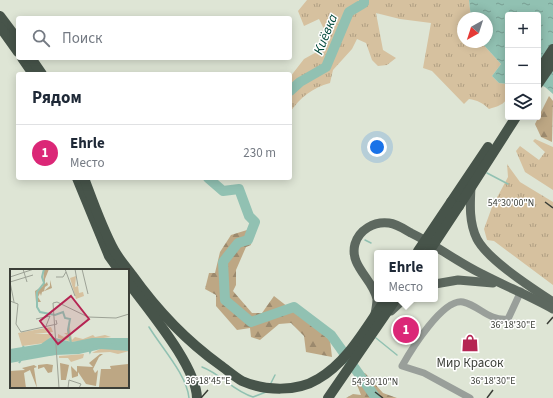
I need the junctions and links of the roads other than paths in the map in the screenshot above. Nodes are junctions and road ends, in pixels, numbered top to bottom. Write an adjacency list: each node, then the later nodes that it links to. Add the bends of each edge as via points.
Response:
1 (0, 16): 3 (highway)
2 (0, 27): 4 (highway)
3 (16, 37)
4 (16, 49)
5 (553, 49): 9 (highway)
6 (23, 60): 10 (highway)
7 (32, 60): 11 (highway)
8 (553, 62): 12 (highway)
9 (541, 67)
10 (32, 72)
11 (41, 72)
12 (541, 80)
13 (506, 120): 15 (highway)
14 (514, 120): 15 (highway)
15 (485, 158): 18 (highway); 19 (highway)
16 (78, 180): 21 (highway)
17 (85, 180): 21 (highway)
18 (471, 187): 19 (highway); 36 (main road, via 471,218 477,238 491,256)
19 (455, 204): 20 (highway, bridge)
20 (422, 250)
21 (112, 253): 22 (highway); 23 (highway)
22 (119, 269)
23 (125, 269)
24 (361, 271): 26 (main road); 29 (main road, via 354,252 357,239 369,226 388,223 429,242 482,274); 30 (main road)
25 (129, 274): 38 (highway, via 169,322 211,358 241,380 273,389 297,387 317,380 336,367)
26 (374, 278)
27 (129, 283): 39 (highway, via 179,353 197,390)
28 (438, 283): 29 (main road, via 473,280)
29 (506, 285): 31 (main road)
30 (374, 291)
31 (521, 291): 37 (main road); 41 (street, via 508,319 498,320 463,302 452,303 430,322 402,366 424,373)
32 (377, 302): 38 (main road)
33 (385, 302): 38 (highway)
34 (393, 302): 38 (highway)
35 (400, 302): 38 (main road)
36 (553, 302)
37 (553, 309)
38 (379, 316): 40 (highway)
39 (197, 398)
40 (328, 398)
41 (470, 398)

